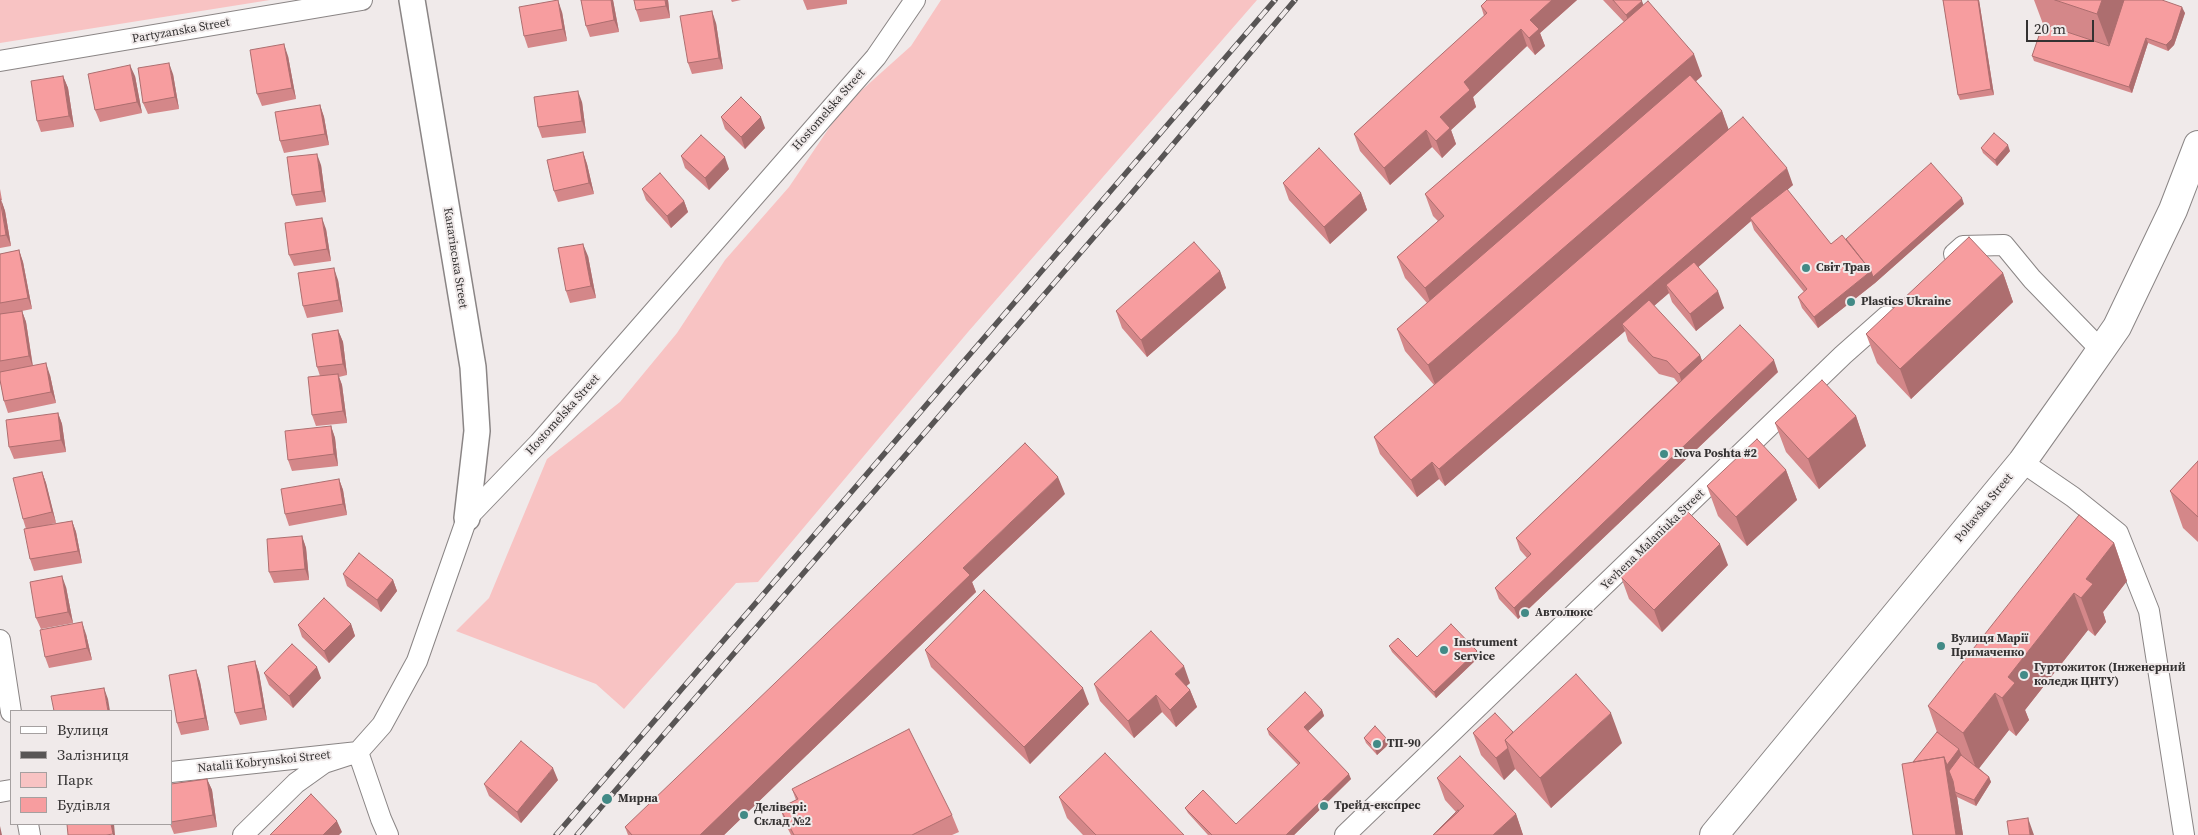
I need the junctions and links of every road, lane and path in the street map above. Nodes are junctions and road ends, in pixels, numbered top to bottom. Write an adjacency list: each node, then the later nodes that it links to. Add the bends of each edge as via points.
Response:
1 (362, 0): 4 (street, Partyzanska Street)
2 (412, 0): 10 (street, Канатівська Street, via 473,367 477,431)
3 (915, 0): 10 (street, Hostomelska Street, via 876,57 539,443)
4 (0, 61)
5 (2198, 145): 8 (main road, Poltavska Street, via 2169,218 2117,328)
6 (1942, 265): 8 (street, via 1963,246 2004,245 2032,279)
7 (1900, 304): 17 (street, Yevhena Malaniuka Street, via 1843,355)
8 (2101, 350): 9 (main road, Poltavska Street)
9 (2022, 462): 18 (main road, Poltavska Street); 19 (street, via 2118,533 2149,611)
10 (467, 518): 13 (street, Hostomelska Street, via 417,661 382,725)
11 (0, 640): 12 (street)
12 (11, 710)
13 (358, 752): 14 (street, Natalii Kobrynskoi Street); 15 (street, via 324,763 296,783); 16 (street)
14 (172, 772)
15 (243, 835)
16 (388, 835)
17 (1345, 835)
18 (1714, 835)
19 (2184, 835)

